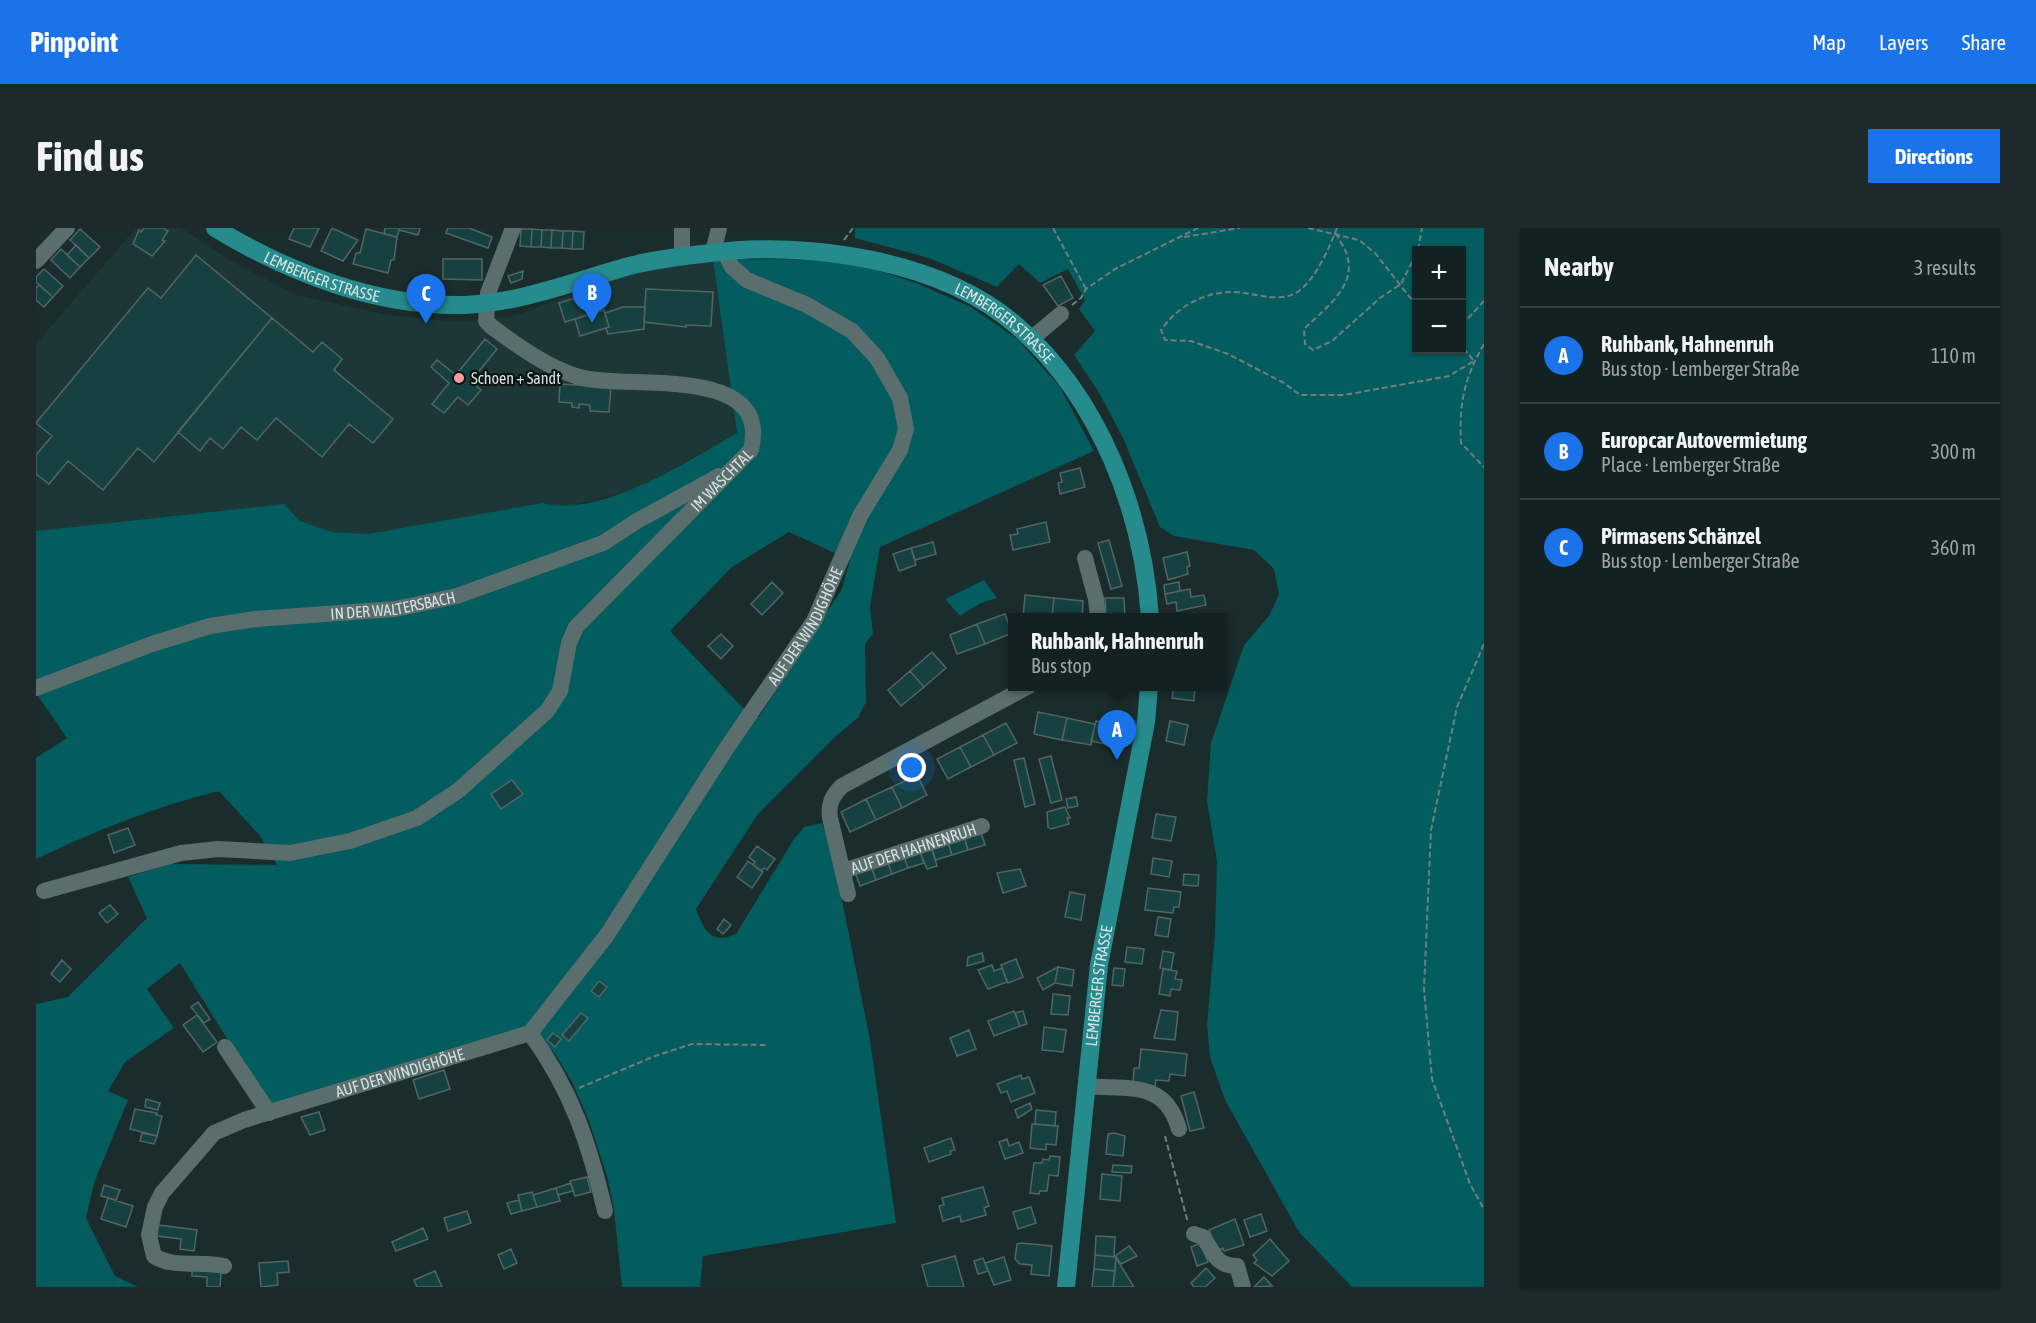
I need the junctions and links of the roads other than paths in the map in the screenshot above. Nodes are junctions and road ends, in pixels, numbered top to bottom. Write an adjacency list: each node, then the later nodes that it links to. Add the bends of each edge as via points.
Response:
1 (67, 228): 8 (street)
2 (215, 228): 9 (main road, LEMBERGER STRASSE, via 262,254 353,289 436,305)
3 (513, 228): 9 (street)
4 (682, 228): 7 (street)
5 (719, 228): 6 (street)
6 (718, 252): 7 (main road, LEMBERGER STRASSE); 11 (main road, LEMBERGER STRASSE, via 819,253 900,268 982,302); 23 (street, AUF DER WINDIGHÖHE, via 747,280 807,305 852,331 877,358 900,398 906,429 900,450 860,516 814,621 726,749 607,935)
7 (682, 257): 9 (main road, LEMBERGER STRASSE, via 630,266 521,298)
8 (36, 261)
9 (486, 304): 12 (street, IM WASCHTAL, via 486,321 492,327 562,371 601,380 685,384 720,392 740,402 753,424 754,438 751,450)
10 (1060, 314): 11 (street)
11 (1031, 339): 15 (main road, LEMBERGER STRASSE, via 1076,394 1115,470 1141,550)
12 (733, 469): 16 (street, IN DER WALTERSBACH, via 637,520 603,543 457,596 395,609 210,626); 21 (street, IM WASCHTAL, via 576,627 568,643 560,691 547,711 459,790 417,818 350,841 290,853 218,849 182,853)
13 (1085, 558): 14 (street)
14 (1097, 613)
15 (1149, 613)
16 (36, 688)
17 (1021, 691): 20 (street, AUF DER HAHNENRUH, via 842,786 831,799 830,818)
18 (1149, 691): 25 (main road, LEMBERGER STRASSE, via 1099,966)
19 (982, 826): 20 (street, AUF DER HAHNENRUH)
20 (843, 871): 22 (street, AUF DER HAHNENRUH)
21 (44, 891)
22 (848, 894)
23 (530, 1033): 26 (street, AUF DER WINDIGHÖHE); 28 (street, via 568,1093)
24 (225, 1047): 26 (street)
25 (1087, 1086): 27 (street, via 1158,1095 1174,1112); 31 (main road, LEMBERGER STRASSE)
26 (269, 1113): 30 (street, AUF DER WINDIGHÖHE, via 214,1133 162,1192 155,1207 149,1235 154,1256 165,1262)
27 (1171, 1129)
28 (605, 1212)
29 (1194, 1234): 32 (street, via 1203,1237 1221,1263 1237,1266)
30 (224, 1266)
31 (1066, 1287)
32 (1243, 1287)

